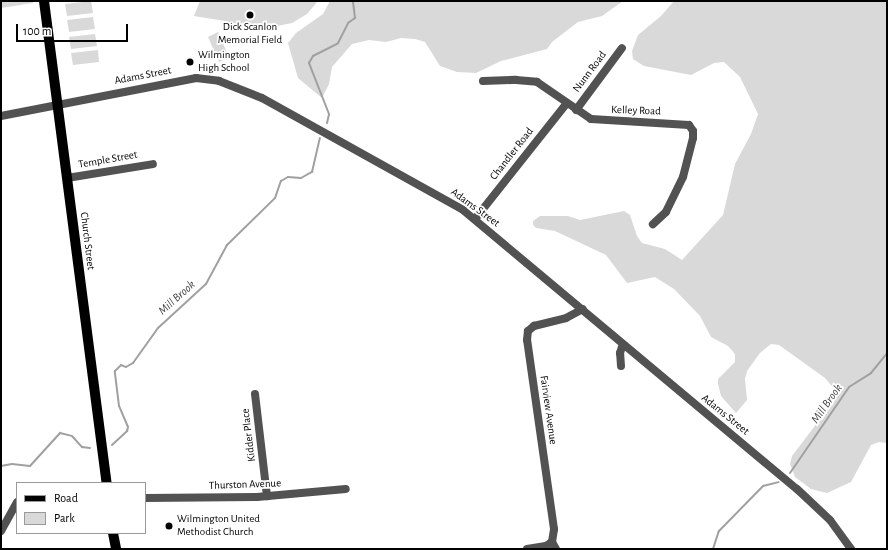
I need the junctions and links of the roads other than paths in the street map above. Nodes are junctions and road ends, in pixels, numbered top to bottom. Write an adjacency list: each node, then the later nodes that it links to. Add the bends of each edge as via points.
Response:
1 (44, 1): 5 (main road, Church Street)
2 (622, 48): 6 (street, Nunn Road)
3 (483, 81): 4 (street, Kelley Road, via 537,82)
4 (566, 103): 6 (street, Kelley Road); 10 (street, Chandler Road)
5 (57, 104): 7 (street, Adams Street); 9 (main road, Church Street); 10 (street, Adams Street, via 183,80 219,81 262,98 422,186)
6 (576, 110): 11 (street, Kelley Road, via 594,120 684,124 691,128 692,138 680,185 666,212)
7 (1, 116)
8 (153, 164): 9 (street, Temple Street)
9 (67, 178): 16 (main road, Church Street)
10 (475, 219): 12 (street, Adams Street)
11 (653, 224)
12 (583, 310): 13 (street, Adams Street); 23 (street, Fairview Avenue, via 566,318 534,326 527,337 554,529)
13 (623, 344): 14 (street, via 620,353); 26 (street, Adams Street, via 797,489 830,520)
14 (621, 366)
15 (255, 394): 18 (street, Kidder Place)
16 (107, 482)
17 (346, 489): 18 (street, Thurston Avenue)
18 (267, 496): 19 (street, Thurston Avenue)
19 (146, 498)
20 (16, 504): 21 (street)
21 (1, 531)
22 (113, 534): 24 (main road)
23 (554, 546): 25 (street)
24 (116, 549)
25 (527, 549)
26 (851, 549)

